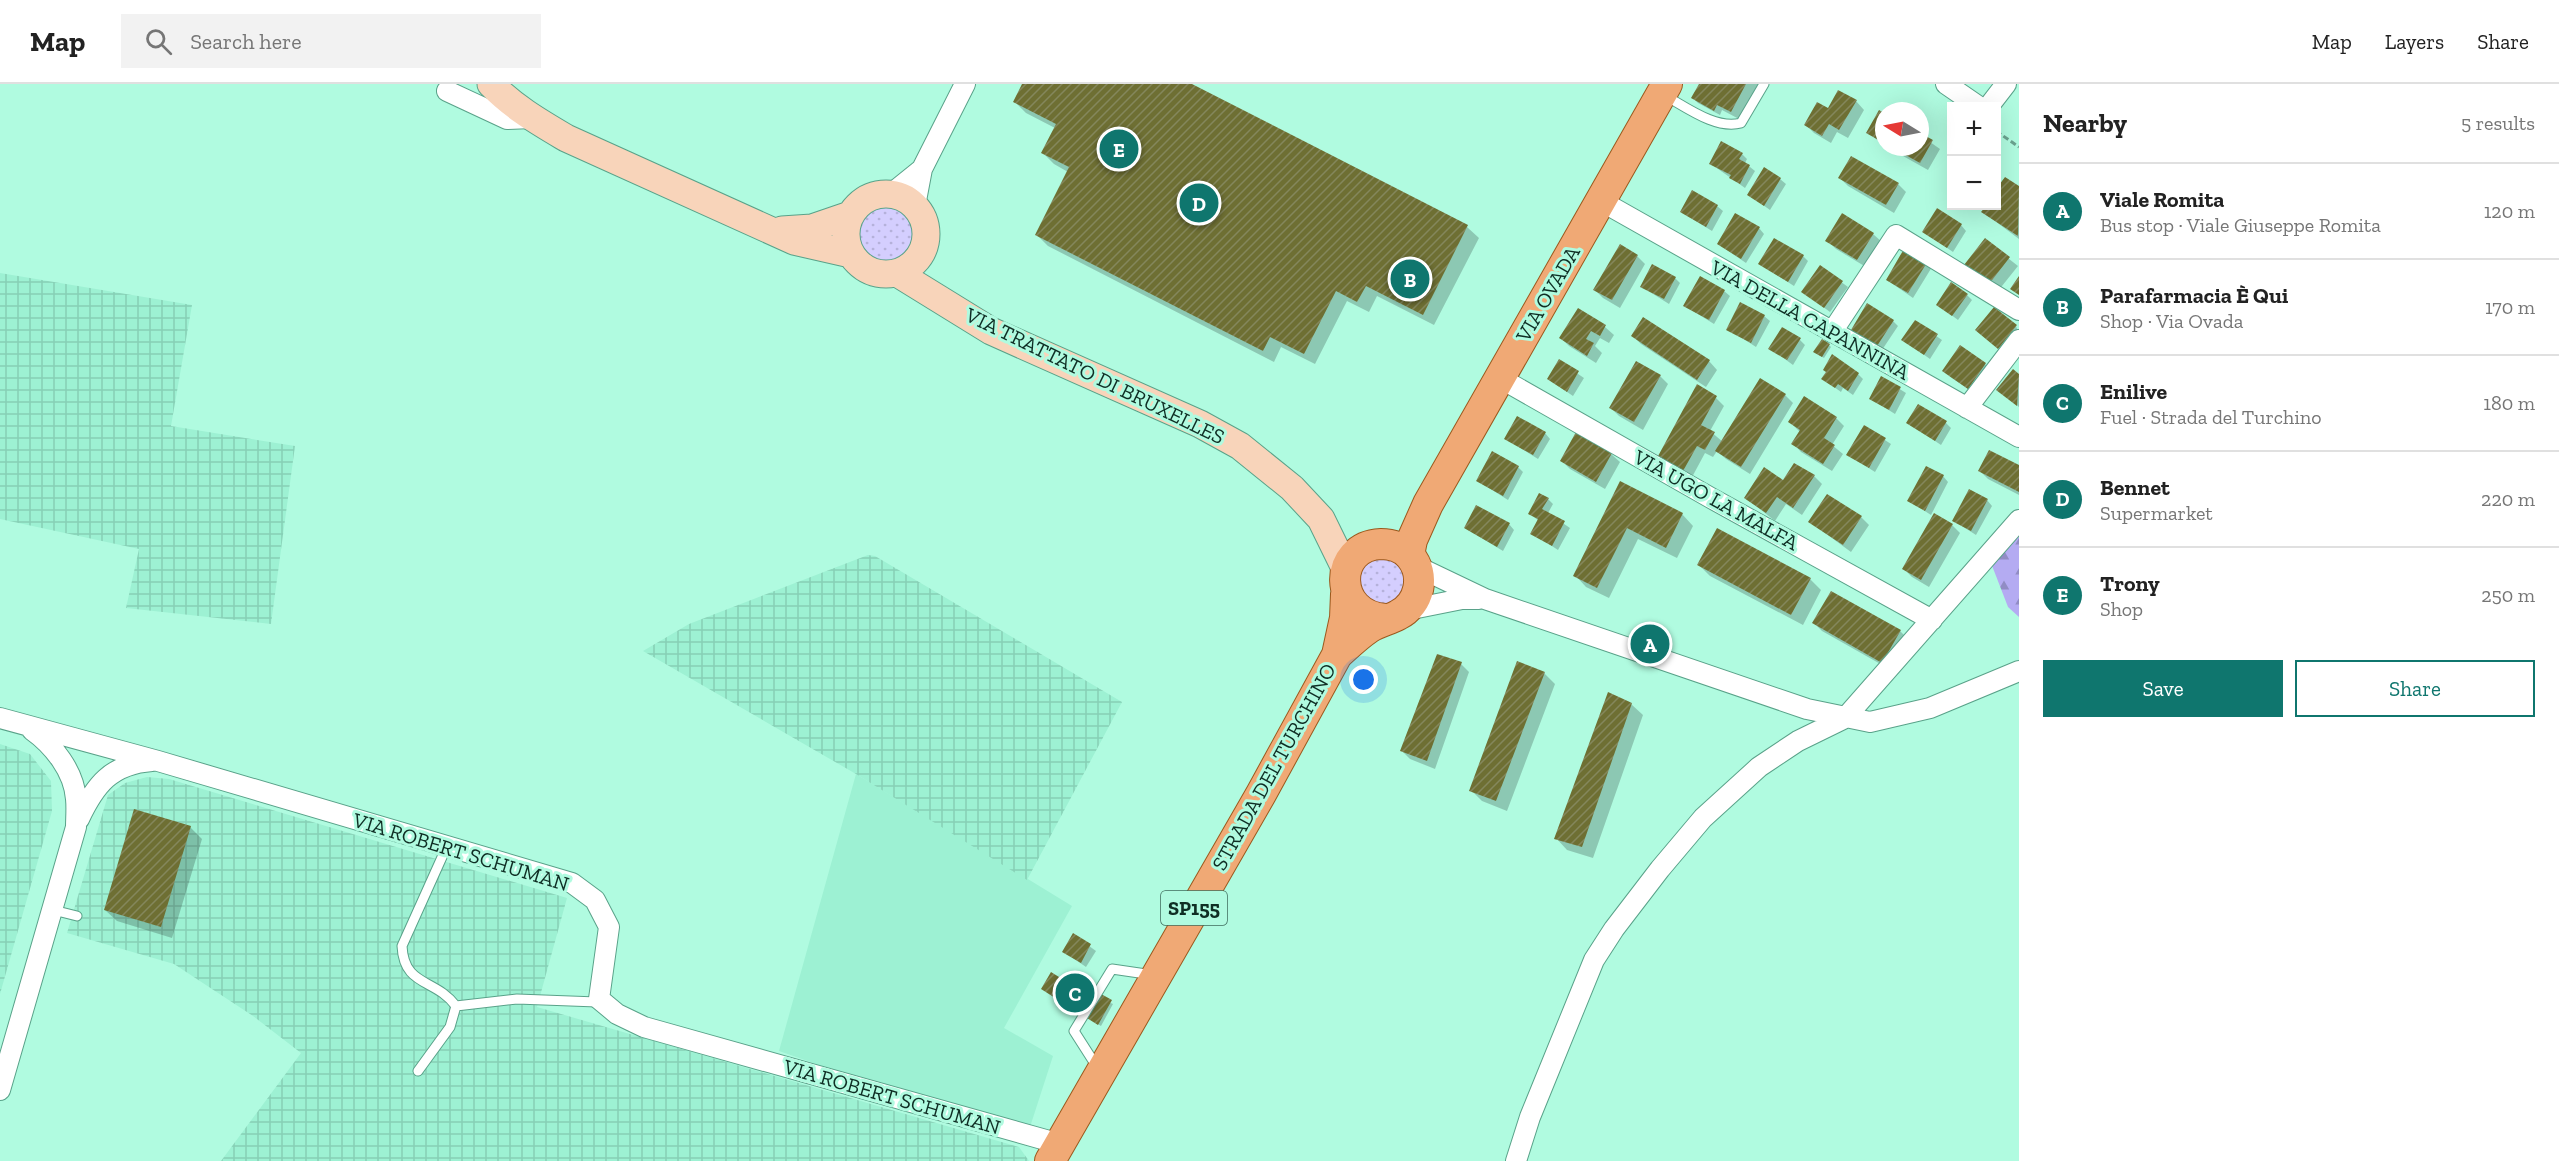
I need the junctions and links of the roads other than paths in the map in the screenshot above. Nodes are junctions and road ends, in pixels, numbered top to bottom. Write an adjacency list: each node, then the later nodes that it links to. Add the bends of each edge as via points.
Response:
1 (491, 84): 10 (main road)
2 (965, 84): 11 (street)
3 (1764, 84): 7 (lane, via 1741,123 1729,126 1714,122)
4 (1946, 84): 8 (street)
5 (2006, 84): 9 (street)
6 (447, 86): 10 (street, via 507,119)
7 (1664, 89): 13 (main road, VIA OVADA)
8 (1972, 102)
9 (1992, 102)
10 (532, 118): 16 (main road, via 566,138)
11 (922, 169): 12 (street); 14 (street)
12 (891, 194): 14 (main road); 15 (main road, via 868,198)
13 (1601, 201): 22 (street, VIA DELLA CAPANNINA); 24 (main road, VIA OVADA)
14 (915, 206): 17 (main road, via 925,224)
15 (850, 215): 16 (main road, via 792,231); 18 (main road, via 846,241)
16 (762, 228): 18 (main road, via 794,242)
17 (923, 250): 19 (main road, via 912,264); 20 (main road)
18 (851, 254): 19 (main road, via 866,269 886,275)
19 (897, 273): 20 (main road, VIA TRATTATO DI BRUXELLES)
20 (950, 305): 27 (main road, VIA TRATTATO DI BRUXELLES, via 991,331 1200,424 1240,446 1292,488)
21 (2019, 310): 22 (street, via 1896,235)
22 (1832, 333): 25 (street, VIA DELLA CAPANNINA)
23 (2019, 340): 25 (street)
24 (1500, 378): 29 (main road, VIA OVADA, via 1428,504 1412,540); 33 (street, VIA UGO LA MALFA)
25 (1967, 408): 26 (street, VIA DELLA CAPANNINA)
26 (2019, 437)
27 (1321, 519): 29 (main road, VIA TRATTATO DI BRUXELLES); 30 (main road, VIA TRATTATO DI BRUXELLES)
28 (2019, 520): 33 (street)
29 (1396, 552): 30 (main road, via 1362,549 1352,558); 31 (street); 32 (main road, via 1420,584 1413,602)
30 (1346, 582): 32 (main road, via 1352,604 1361,613 1373,618); 34 (main road, STRADA DEL TURCHINO / SP155, via 1345,618)
31 (1485, 599): 32 (street, via 1462,599); 37 (street)
32 (1396, 614): 34 (main road, STRADA DEL TURCHINO / SP155, via 1368,628)
33 (1932, 620): 37 (street)
34 (1337, 655): 44 (main road, STRADA DEL TURCHINO / SP155)
35 (2019, 671): 37 (street, via 1930,708 1870,722)
36 (0, 718): 38 (street, VIA ROBERT SCHUMAN)
37 (1845, 718): 51 (street, via 1798,741 1759,767 1703,818 1614,929 1594,960)
38 (25, 725): 39 (street, VIA ROBERT SCHUMAN); 40 (street, via 50,742 68,771 76,797)
39 (158, 760): 40 (street, via 136,762 108,776 92,791); 41 (street, VIA ROBERT SCHUMAN)
40 (76, 827): 42 (street)
41 (447, 846): 45 (street, VIA ROBERT SCHUMAN, via 572,884 595,900 609,927); 46 (lane, via 402,946 408,972 449,996)
42 (53, 910): 43 (lane); 49 (street)
43 (77, 916)
44 (1155, 975): 48 (main road, STRADA DEL TURCHINO / SP155); 48 (lane, via 1112,969 1074,1031)
45 (599, 999): 46 (lane, via 517,999); 50 (street, VIA ROBERT SCHUMAN, via 617,1014 644,1027)
46 (456, 1006): 47 (lane, via 450,1027)
47 (418, 1071)
48 (1100, 1072): 50 (main road, STRADA DEL TURCHINO / SP155)
49 (0, 1090)
50 (1055, 1153)
51 (1516, 1161)

